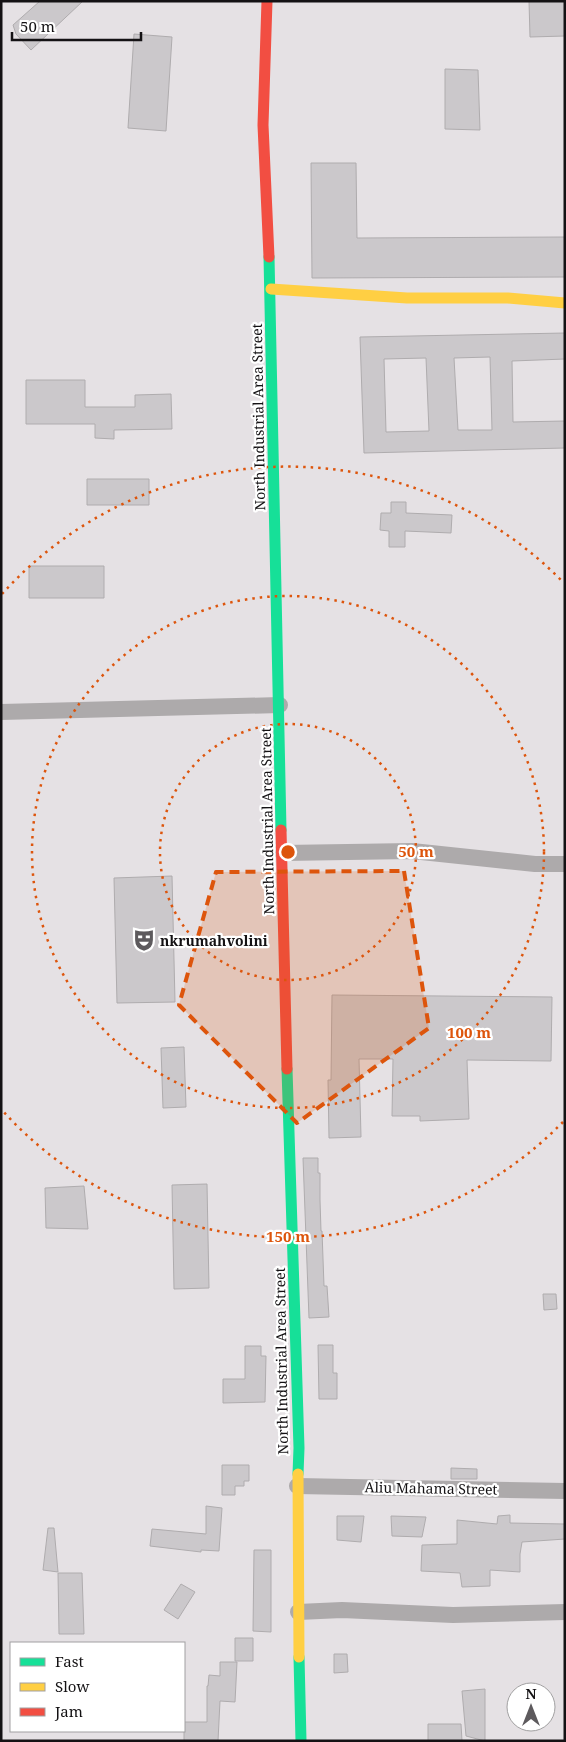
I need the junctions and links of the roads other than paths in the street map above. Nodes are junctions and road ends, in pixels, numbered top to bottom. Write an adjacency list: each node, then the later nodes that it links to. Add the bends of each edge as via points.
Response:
1 (259, 1): 3 (main road, North Industrial Area Street)
2 (267, 1): 3 (main road, North Industrial Area Street)
3 (267, 22): 4 (main road, North Industrial Area Street, via 263,125)
4 (271, 289): 5 (main road, via 407,298 508,298); 6 (main road, North Industrial Area Street)
5 (565, 303)
6 (280, 705): 7 (street); 8 (main road, North Industrial Area Street)
7 (1, 712)
8 (283, 853): 9 (street, via 412,851 535,864); 10 (main road, North Industrial Area Street, via 299,1448)
9 (565, 864)
10 (297, 1486): 11 (street, Aliu Mahama Street); 12 (main road, North Industrial Area Street)
11 (565, 1491)
12 (298, 1612): 13 (street); 14 (main road, North Industrial Area Street)
13 (565, 1612)
14 (301, 1741)

